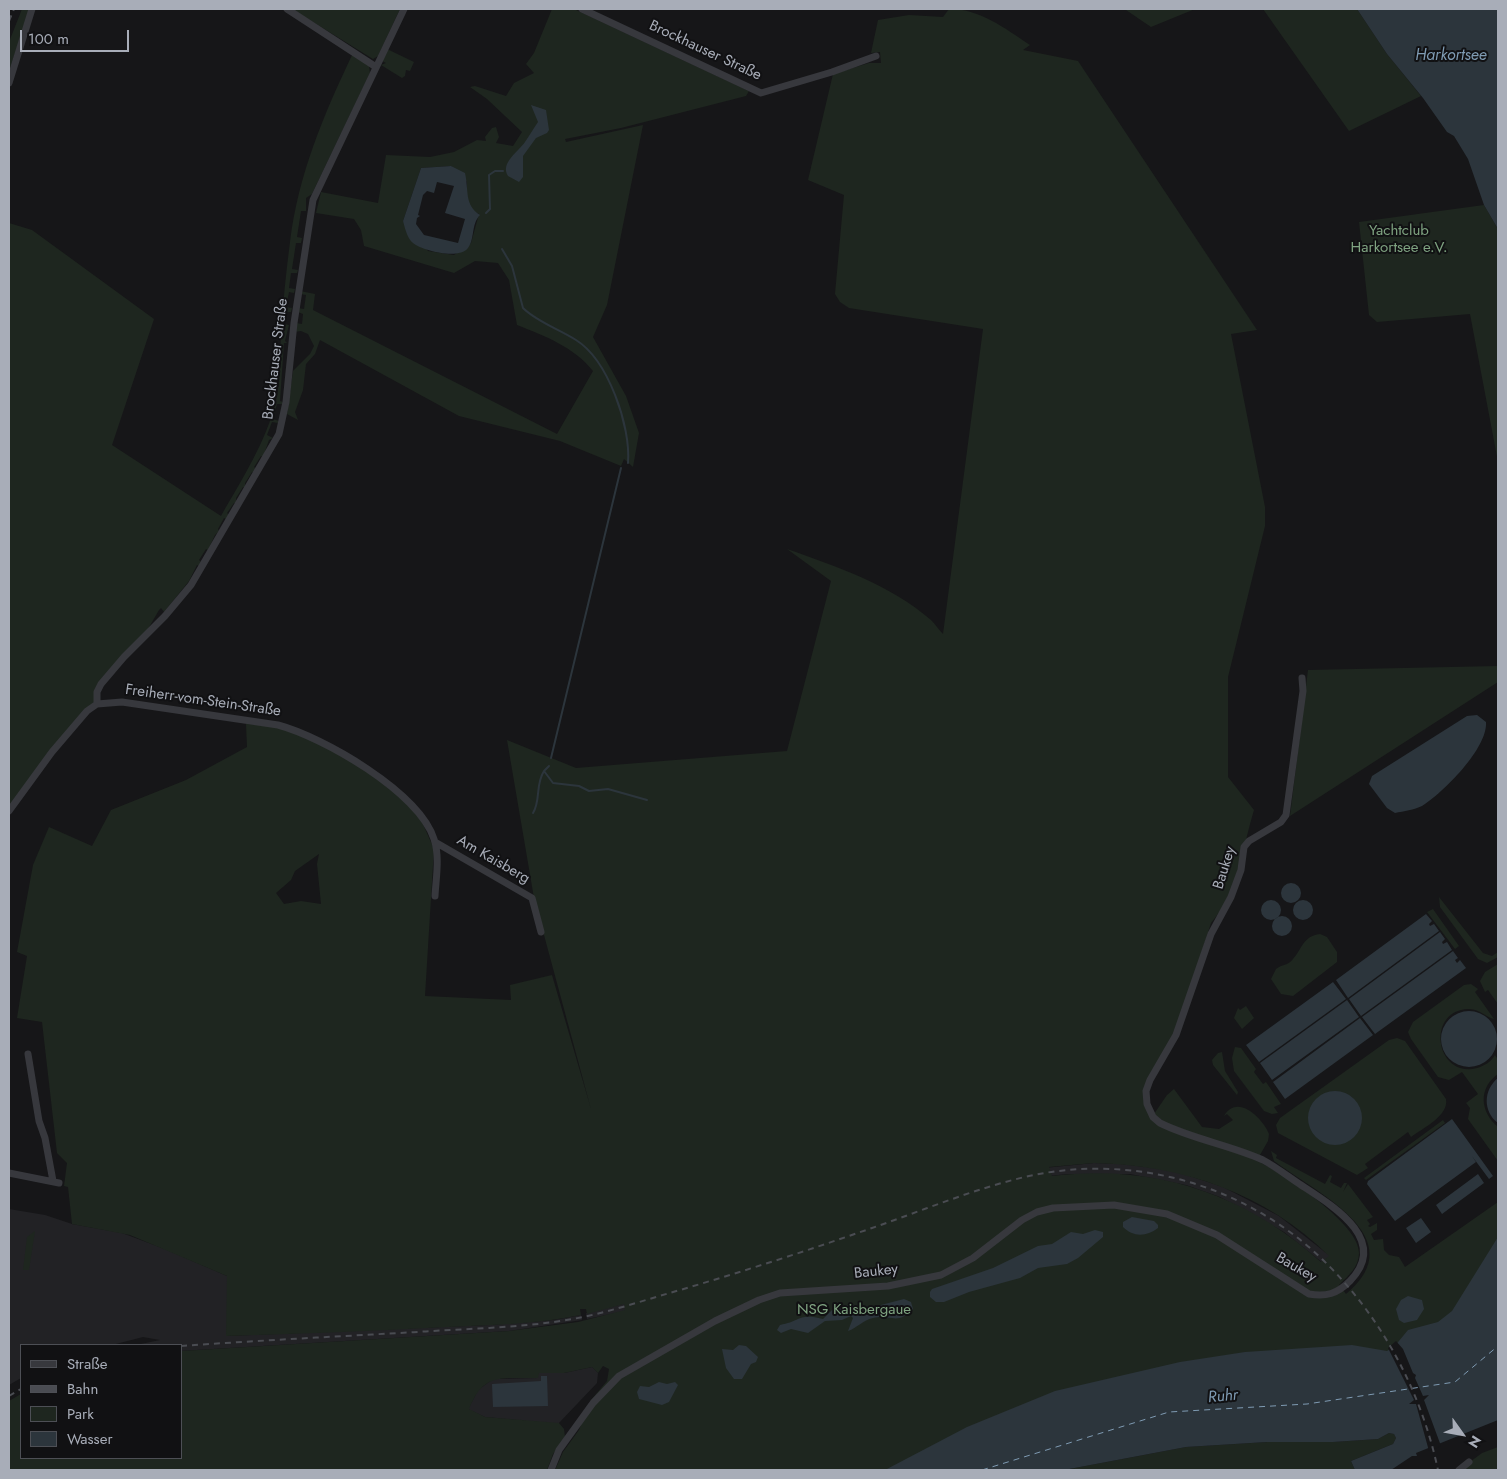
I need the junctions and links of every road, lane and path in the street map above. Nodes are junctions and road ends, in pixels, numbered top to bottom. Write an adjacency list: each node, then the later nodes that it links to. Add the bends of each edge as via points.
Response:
1 (32, 9): 7 (street)
2 (287, 9): 6 (street, via 347,45)
3 (404, 9): 6 (street, Brockhauser Straße)
4 (582, 9): 5 (street, Brockhauser Straße, via 761,92)
5 (876, 56)
6 (376, 67): 9 (street, Brockhauser Straße, via 313,200 279,434 191,585 101,684)
7 (9, 83)
8 (1302, 678): 17 (street, Baukey, via 1304,691 1286,815 1244,848 1241,870 1211,934 1176,1036 1150,1080 1147,1104 1160,1123 1263,1160 1337,1210 1362,1238 1365,1253 1355,1276 1333,1294 1309,1294 1217,1235 1167,1214 1114,1205 1053,1208 1022,1220 973,1258 941,1275 888,1286 780,1293 707,1326 633,1366 605,1388 559,1450)
9 (97, 704): 10 (street, via 74,724); 11 (street, Freiherr-vom-Stein-Straße, via 122,702 293,729 358,763 396,789 418,813)
10 (9, 810)
11 (435, 842): 12 (street, Freiherr-vom-Stein-Straße); 13 (street, Am Kaisberg, via 532,898)
12 (435, 896)
13 (541, 932)
14 (28, 1054): 15 (street, via 39,1121 56,1182)
15 (9, 1173)
16 (1469, 1462): 18 (street)
17 (551, 1470)
18 (1459, 1470)

